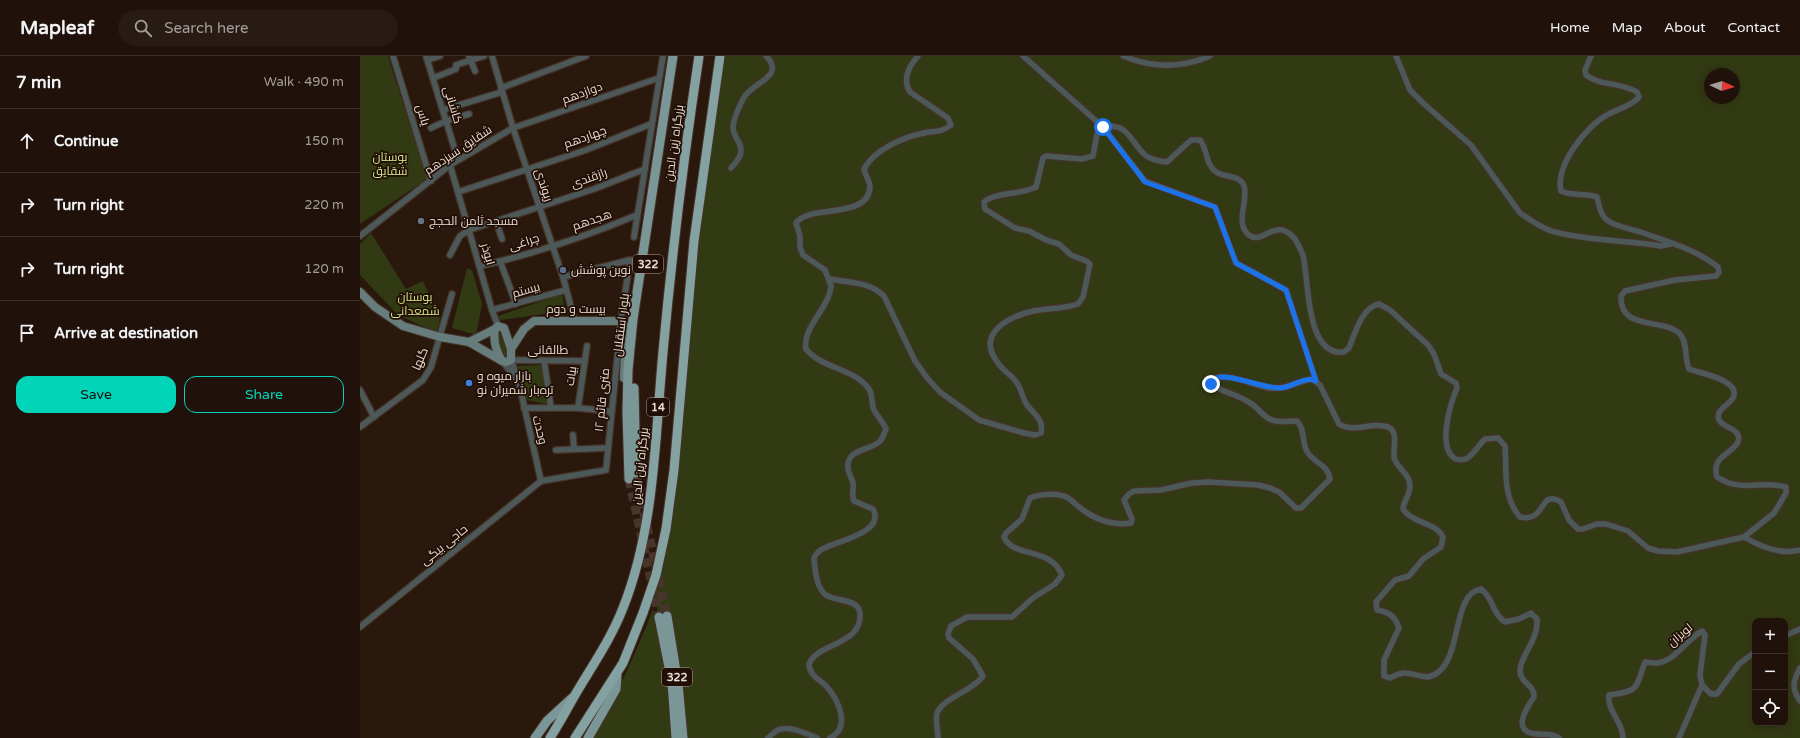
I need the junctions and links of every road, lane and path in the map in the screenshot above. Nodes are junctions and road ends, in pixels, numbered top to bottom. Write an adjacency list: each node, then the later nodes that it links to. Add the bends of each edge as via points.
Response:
1 (393, 56): 36 (street, یاس)
2 (440, 56): 18 (street)
3 (484, 56): 19 (street)
4 (492, 56): 23 (street, ریوندی)
5 (586, 56): 23 (street)
6 (663, 56): 22 (street)
7 (673, 56): 71 (main road, بلوار استقلال / 322, via 633,319)
8 (679, 56): 82 (main road, بلوار استقلال / 322, via 640,315 634,372)
9 (699, 56): 94 (highway, بزرگراه زین الدین / 14, via 674,231 650,490 643,538 623,608 600,656)
10 (720, 56): 92 (highway, 14, via 694,241 674,470 666,529 656,575)
11 (766, 56): 33 (street, via 771,61 771,73 746,93 732,127 742,151 741,157)
12 (918, 56): 51 (street, via 909,71 907,88 948,118 951,125 946,130 906,138 867,163 864,169 870,186 862,202 846,209 805,215 799,219 796,227 803,255 819,265)
13 (1023, 56): 28 (street)
14 (1123, 56): 15 (street, via 1142,62 1178,66)
15 (1210, 56)
16 (1396, 56): 45 (street, via 1410,90 1471,146 1520,212 1530,219 1554,232 1584,238 1661,246)
17 (1591, 56): 45 (street, via 1585,70 1586,75 1592,79 1631,88 1639,97 1606,115 1582,136 1563,171 1559,183 1561,190 1568,194 1597,197 1604,218)
18 (427, 58): 21 (street, کاشانی)
19 (470, 58): 20 (street); 21 (street, via 456,65 456,69)
20 (475, 71)
21 (433, 78): 26 (street, کاشانی)
22 (659, 78): 27 (street); 30 (street, دوازدهم)
23 (502, 90): 24 (street); 30 (street, ریوندی)
24 (446, 109)
25 (470, 114): 26 (street)
26 (446, 121): 29 (street); 31 (street, کاشانی)
27 (651, 124): 34 (street, چهاردهم, via 586,150); 35 (street)
28 (1103, 127): 51 (street, via 1097,134 1093,156 1046,156 1043,158 1036,187 987,199 983,205 1009,225 1059,244 1071,255 1090,264 1083,297 1078,304 1032,311 1004,322 996,327 992,334 991,346 997,363 1017,383 1027,404 1039,418 1043,426 1041,433 1024,434 979,420 954,403 928,379 915,361 884,296 877,289 866,284); 68 (street, via 1145,182 1215,207 1236,263 1286,290); 85 (street, via 1116,127 1127,132 1145,155 1167,162 1191,140 1200,140 1212,169 1219,175 1236,178 1245,187 1242,206 1247,233 1251,237 1259,238 1273,230 1284,230 1292,235 1298,244 1303,255 1310,311 1318,335 1328,348 1337,353 1349,348 1367,310 1379,304 1390,310 1425,342 1434,354 1441,374 1456,383 1457,388 1447,415 1450,454 1461,460 1467,458 1485,439 1498,438 1503,441 1507,492 1512,506 1520,517 1531,519 1546,501 1556,500 1561,502 1569,520 1578,529 1602,523 1621,527 1648,548 1658,551 1677,552)
29 (431, 128)
30 (513, 128): 31 (street, شقایق سیزدهم); 34 (street, ریوندی)
31 (458, 160): 32 (street, شقایق سیزدهم)
32 (450, 165): 36 (street, شقایق سیزدهم); 37 (street, ابوذر)
33 (731, 168)
34 (527, 169): 37 (street, چهاردهم); 38 (street, ریوندی)
35 (645, 169): 38 (street, رازقندی); 39 (street)
36 (431, 181): 42 (street, شقایق سیزدهم)
37 (458, 192): 41 (street, ابوذر)
38 (539, 207): 40 (street, رازقندی); 46 (street, ریوندی)
39 (637, 215): 43 (street); 46 (street, هجدهم)
40 (496, 221): 41 (street, رازقندی); 44 (street)
41 (469, 230): 47 (street, via 460,236); 49 (street, ابوذر)
42 (360, 236)
43 (634, 237)
44 (502, 239)
45 (1671, 244): 85 (street, via 1706,258 1718,267 1719,272 1716,276 1675,280 1625,291 1620,296 1620,302 1631,318 1669,328 1680,334 1689,369 1718,378 1731,386 1734,396 1719,415 1724,425 1735,431 1738,442 1720,458 1716,466 1717,477 1727,483 1745,486 1786,486 1786,493 1774,513)
46 (552, 245): 48 (street, چراغی); 50 (street, ریوندی)
47 (450, 255)
48 (500, 261): 49 (street, چراغی); 55 (street)
49 (480, 266): 56 (street, ابوذر)
50 (563, 277): 52 (street, ریوندی); 57 (street, ۱۲ متری قائم, via 630,260)
51 (830, 279): 104 (street, via 830,292 825,306 808,332 806,349 827,363 850,373 865,385 870,390 874,409 886,429 880,442 853,454 848,460 853,482 852,496 854,501 862,506 873,509 875,516 872,522 861,534 820,550 814,558 817,578 826,595 849,601 858,607 860,612 852,634 816,655 809,664 809,670 827,687 842,716 842,725)
52 (566, 290): 55 (street, بیستم); 58 (street, ریوندی)
53 (360, 292): 60 (main road, via 374,306 403,326)
54 (452, 294): 60 (street, گلها)
55 (516, 304): 56 (street, بیستم)
56 (492, 310): 59 (street, ابوذر)
57 (621, 321): 58 (main road, بیست و دوم); 71 (main road, بیست و دوم, via 626,327 624,375); 79 (street, ۱۲ متری قائم)
58 (575, 322): 63 (main road, بیست و دوم, via 534,321 524,329)
59 (496, 327): 61 (main road); 63 (main road, via 504,328); 66 (main road, via 496,347)
60 (440, 337): 61 (main road); 76 (street, گلها, via 431,367 423,380)
61 (468, 342): 66 (main road)
62 (587, 346): 65 (street, بیات)
63 (511, 349): 64 (main road)
64 (511, 360): 66 (main road); 67 (street, طالقانی); 69 (street, وحدت)
65 (584, 360): 67 (street, طالقانی); 74 (street, بیات)
66 (502, 361): 69 (street, وحدت)
67 (544, 361): 73 (street)
68 (1316, 381): 105 (street, via 1312,379 1283,388 1271,388 1226,376 1216,378 1211,384 1222,392 1239,396 1251,403 1268,419 1297,421 1301,426 1305,449 1309,455 1324,465 1330,479 1301,508 1296,508 1279,492 1258,485 1192,482 1161,490 1140,490 1129,494 1124,500 1132,519 1131,523 1124,524 1109,523 1092,516 1064,496 1036,495 1030,498 1022,519 1004,537 1011,546 1050,559 1062,575 1055,584 1033,598 1012,617 967,617 951,626 949,638 972,659 983,676 976,684 943,705 937,713); 106 (street, via 1343,427 1384,426 1392,430 1396,462 1407,474 1410,484 1403,509 1415,520 1436,528 1443,537 1441,547 1423,559 1409,576 1395,580 1376,602 1377,610 1391,614 1399,628 1384,660 1384,676 1390,678 1409,673 1428,678 1438,672 1454,648 1464,605 1474,592 1481,588 1488,594 1494,611 1505,622 1531,613 1537,618 1532,644 1520,672 1522,678 1533,688 1534,697 1521,721 1528,732 1551,733)
69 (519, 383): 72 (street, وحدت)
70 (360, 390): 76 (street)
71 (627, 400): 83 (main road, بلوار استقلال / 322)
72 (524, 408): 73 (street); 84 (street, وحدت)
73 (551, 408): 74 (street)
74 (578, 408): 75 (street)
75 (608, 411)
76 (374, 417): 77 (street, گلها)
77 (360, 427)
78 (573, 435): 80 (street)
79 (608, 448): 80 (street); 84 (street, ۱۲ متری قائم, via 606,470)
80 (574, 449): 81 (street)
81 (556, 450)
82 (636, 473)
83 (629, 479)
84 (541, 480): 87 (street, حاجی بیگی)
85 (1744, 537): 86 (street, via 1756,544 1781,551)
86 (1800, 550)
87 (360, 628)
88 (1800, 629): 89 (street)
89 (1788, 635)
90 (1752, 654): 93 (street, via 1739,664 1717,694 1710,694)
91 (1800, 668): 95 (street, via 1793,681 1794,692)
92 (617, 675): 98 (highway, 14); 99 (main road, via 616,689)
93 (1702, 685): 107 (street, لویزان, via 1700,675 1705,635 1702,631 1692,636 1673,656 1658,663 1645,662 1639,683 1628,693 1609,695 1608,703 1623,731); 108 (street)
94 (576, 694): 96 (main road, via 548,721); 97 (highway, بزرگراه زین الدین / 14)
95 (1800, 701)
96 (535, 738)
97 (550, 738)
98 (575, 738)
99 (588, 738)
100 (676, 738): 101 (main road, 322, via 672,682 663,617 678,684)
101 (683, 738)
102 (768, 738): 103 (street, via 778,730 784,729)
103 (817, 738)
104 (830, 738)
105 (938, 738)
106 (1559, 738)
107 (1623, 738)
108 (1679, 738)

